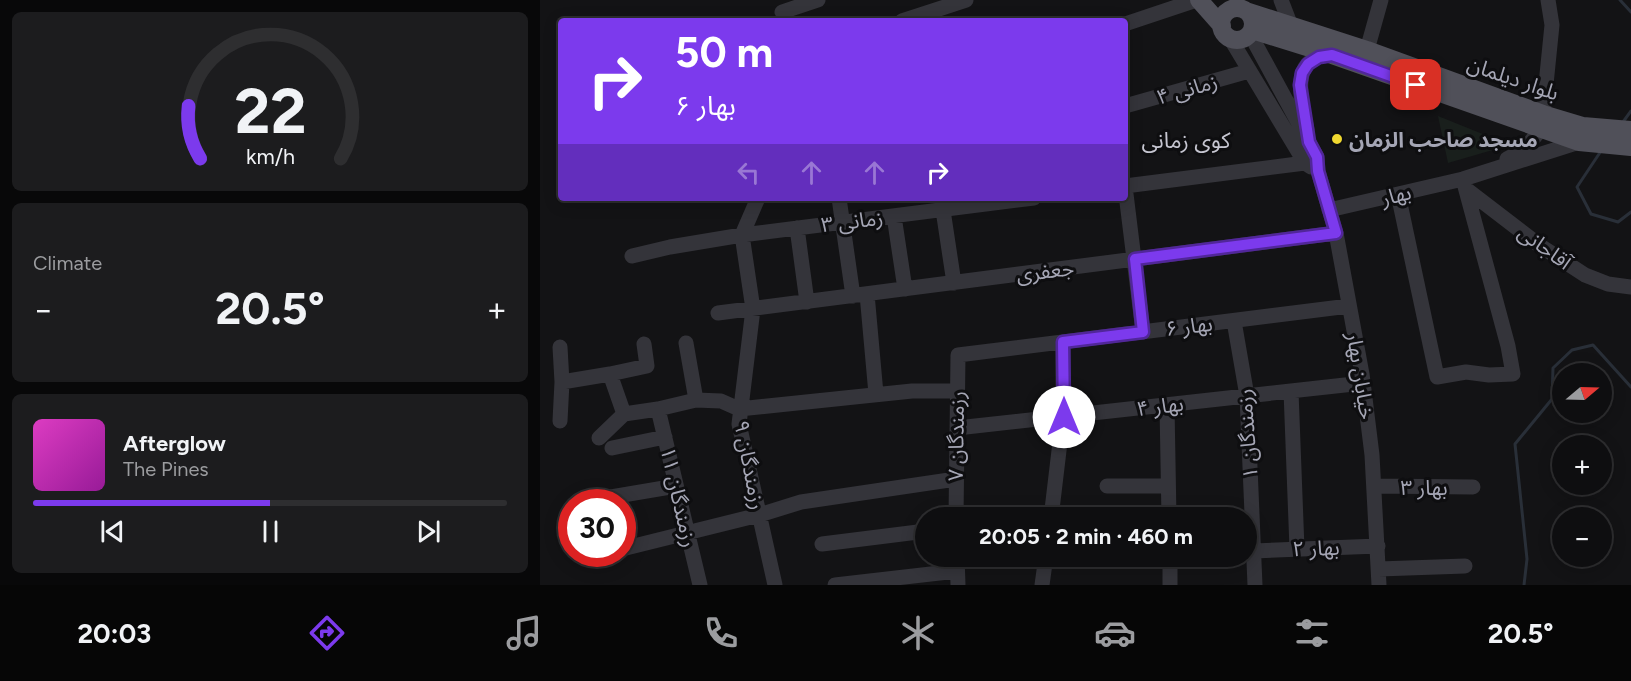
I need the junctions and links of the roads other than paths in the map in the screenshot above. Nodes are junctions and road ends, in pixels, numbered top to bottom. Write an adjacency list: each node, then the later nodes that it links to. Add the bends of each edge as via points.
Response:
1 (818, 0): 8 (street)
2 (966, 0): 9 (street)
3 (1198, 0): 10 (street); 12 (main road)
4 (1281, 0): 11 (street)
5 (1381, 0): 14 (street)
6 (1548, 0): 18 (street, via 1552,25)
7 (1238, 7): 11 (main road, بلوار دیلمان); 12 (main road, via 1222,20); 13 (main road, via 1252,20)
8 (782, 12)
9 (911, 18)
10 (1128, 23)
11 (1291, 26): 14 (main road, بلوار دیلمان)
12 (1226, 32): 13 (main road, via 1241,40); 16 (street, خیابان بهار)
13 (1251, 32): 15 (main road, بلوار دیلمان); 21 (street, خیابان بهار)
14 (1367, 50): 18 (main road, بلوار دیلمان)
15 (1332, 55): 18 (main road, بلوار دیلمان); 21 (street, via 1313,60 1300,79)
16 (1249, 71): 17 (street, زمانی ۴); 22 (street, خیابان بهار)
17 (1128, 105)
18 (1542, 121): 19 (main road, بلوار دیلمان); 23 (street, بهار, via 1524,150)
19 (1583, 137): 20 (main road, بلوار دیلمان); 23 (street, بهار)
20 (1626, 138)
21 (1309, 142): 22 (street, خیابان بهار, via 1317,157)
22 (1311, 167): 24 (street); 31 (street, خیابان بهار)
23 (1465, 184): 25 (street, بهار); 25 (street, via 1513,374 1466,372 1437,377); 40 (street, آقاجانی, via 1539,245 1586,275)
24 (1128, 186)
25 (1398, 194): 31 (street, بهار)
26 (757, 201): 36 (street)
27 (839, 201): 33 (street)
28 (1011, 201): 30 (street, زمانی ۳)
29 (1127, 201): 38 (street)
30 (943, 210): 32 (street, زمانی ۳); 39 (street)
31 (1329, 210): 35 (street, خیابان بهار)
32 (894, 216): 33 (street, زمانی ۳); 41 (street)
33 (842, 222): 34 (street, زمانی ۳); 42 (street)
34 (797, 228): 36 (street, زمانی ۳); 43 (street)
35 (1336, 233): 38 (street, جعفری); 44 (street, خیابان بهار)
36 (742, 235): 37 (street, زمانی ۳); 45 (street, رزمندگان ۹)
37 (632, 256)
38 (1135, 259): 39 (street, جعفری); 48 (street)
39 (954, 283): 41 (street, جعفری)
40 (1631, 288)
41 (905, 289): 42 (street, جعفری)
42 (860, 295): 43 (street, جعفری); 59 (street)
43 (807, 302): 45 (street, جعفری)
44 (1349, 306): 47 (street, بهار ۶); 56 (street, خیابان بهار)
45 (753, 309): 46 (street, جعفری); 64 (street, رزمندگان ۹)
46 (718, 313)
47 (1234, 321): 48 (street, بهار ۶); 60 (street, رزمندگان ۱)
48 (1143, 332): 49 (street, بهار ۶)
49 (1063, 342): 53 (street, بهار ۶); 66 (street)
50 (686, 343): 61 (street)
51 (644, 344): 54 (street, via 647,366)
52 (560, 347): 55 (street)
53 (958, 356): 57 (street, رزمندگان ۷)
54 (610, 374): 55 (street); 65 (street)
55 (562, 382): 67 (street)
56 (1363, 383): 58 (street, بهار ۴); 76 (street, خیابان بهار)
57 (957, 390): 59 (street); 68 (street, رزمندگان ۷)
58 (1291, 391): 60 (street, بهار ۴); 89 (street)
59 (876, 394): 64 (street)
60 (1247, 396): 62 (street, بهار ۴); 82 (street, رزمندگان ۱)
61 (696, 400): 63 (street); 64 (street, via 721,401)
62 (1167, 406): 66 (street, بهار ۴); 75 (street)
63 (658, 409): 65 (street); 69 (street, رزمندگان ۱۱)
64 (740, 409): 83 (street, رزمندگان ۹, via 739,424)
65 (624, 414): 70 (street)
66 (1064, 417): 68 (street, بهار ۴); 80 (street)
67 (560, 422)
68 (957, 428): 72 (street, رزمندگان ۷)
69 (665, 437): 71 (street); 73 (street, رزمندگان ۱۱)
70 (599, 438)
71 (612, 448)
72 (956, 479): 79 (street, رزمندگان ۷); 83 (street, via 801,502)
73 (676, 486): 78 (street); 85 (street, رزمندگان ۱۱)
74 (1107, 486): 75 (street)
75 (1168, 486): 81 (street)
76 (1374, 486): 77 (street, بهار ۳); 88 (street, خیابان بهار)
77 (1473, 487)
78 (636, 493)
79 (956, 507)
80 (1052, 507)
81 (1169, 507)
82 (1252, 507)
83 (759, 515): 85 (street); 98 (street, رزمندگان ۹)
84 (915, 532): 86 (street)
85 (687, 533): 87 (street); 97 (street, رزمندگان ۱۱)
86 (822, 544)
87 (636, 546)
88 (1378, 546): 89 (street, بهار ۲); 96 (street, خیابان بهار)
89 (1298, 549): 90 (street, بهار ۲)
90 (1257, 550)
91 (1465, 566): 96 (street)
92 (1044, 567): 100 (street)
93 (1170, 567): 101 (street)
94 (1254, 567): 102 (street, رزمندگان ۱)
95 (957, 571): 99 (street)
96 (1379, 577)
97 (700, 585)
98 (775, 585)
99 (835, 585)
100 (1042, 585)
101 (1170, 585)
102 (1255, 585)

